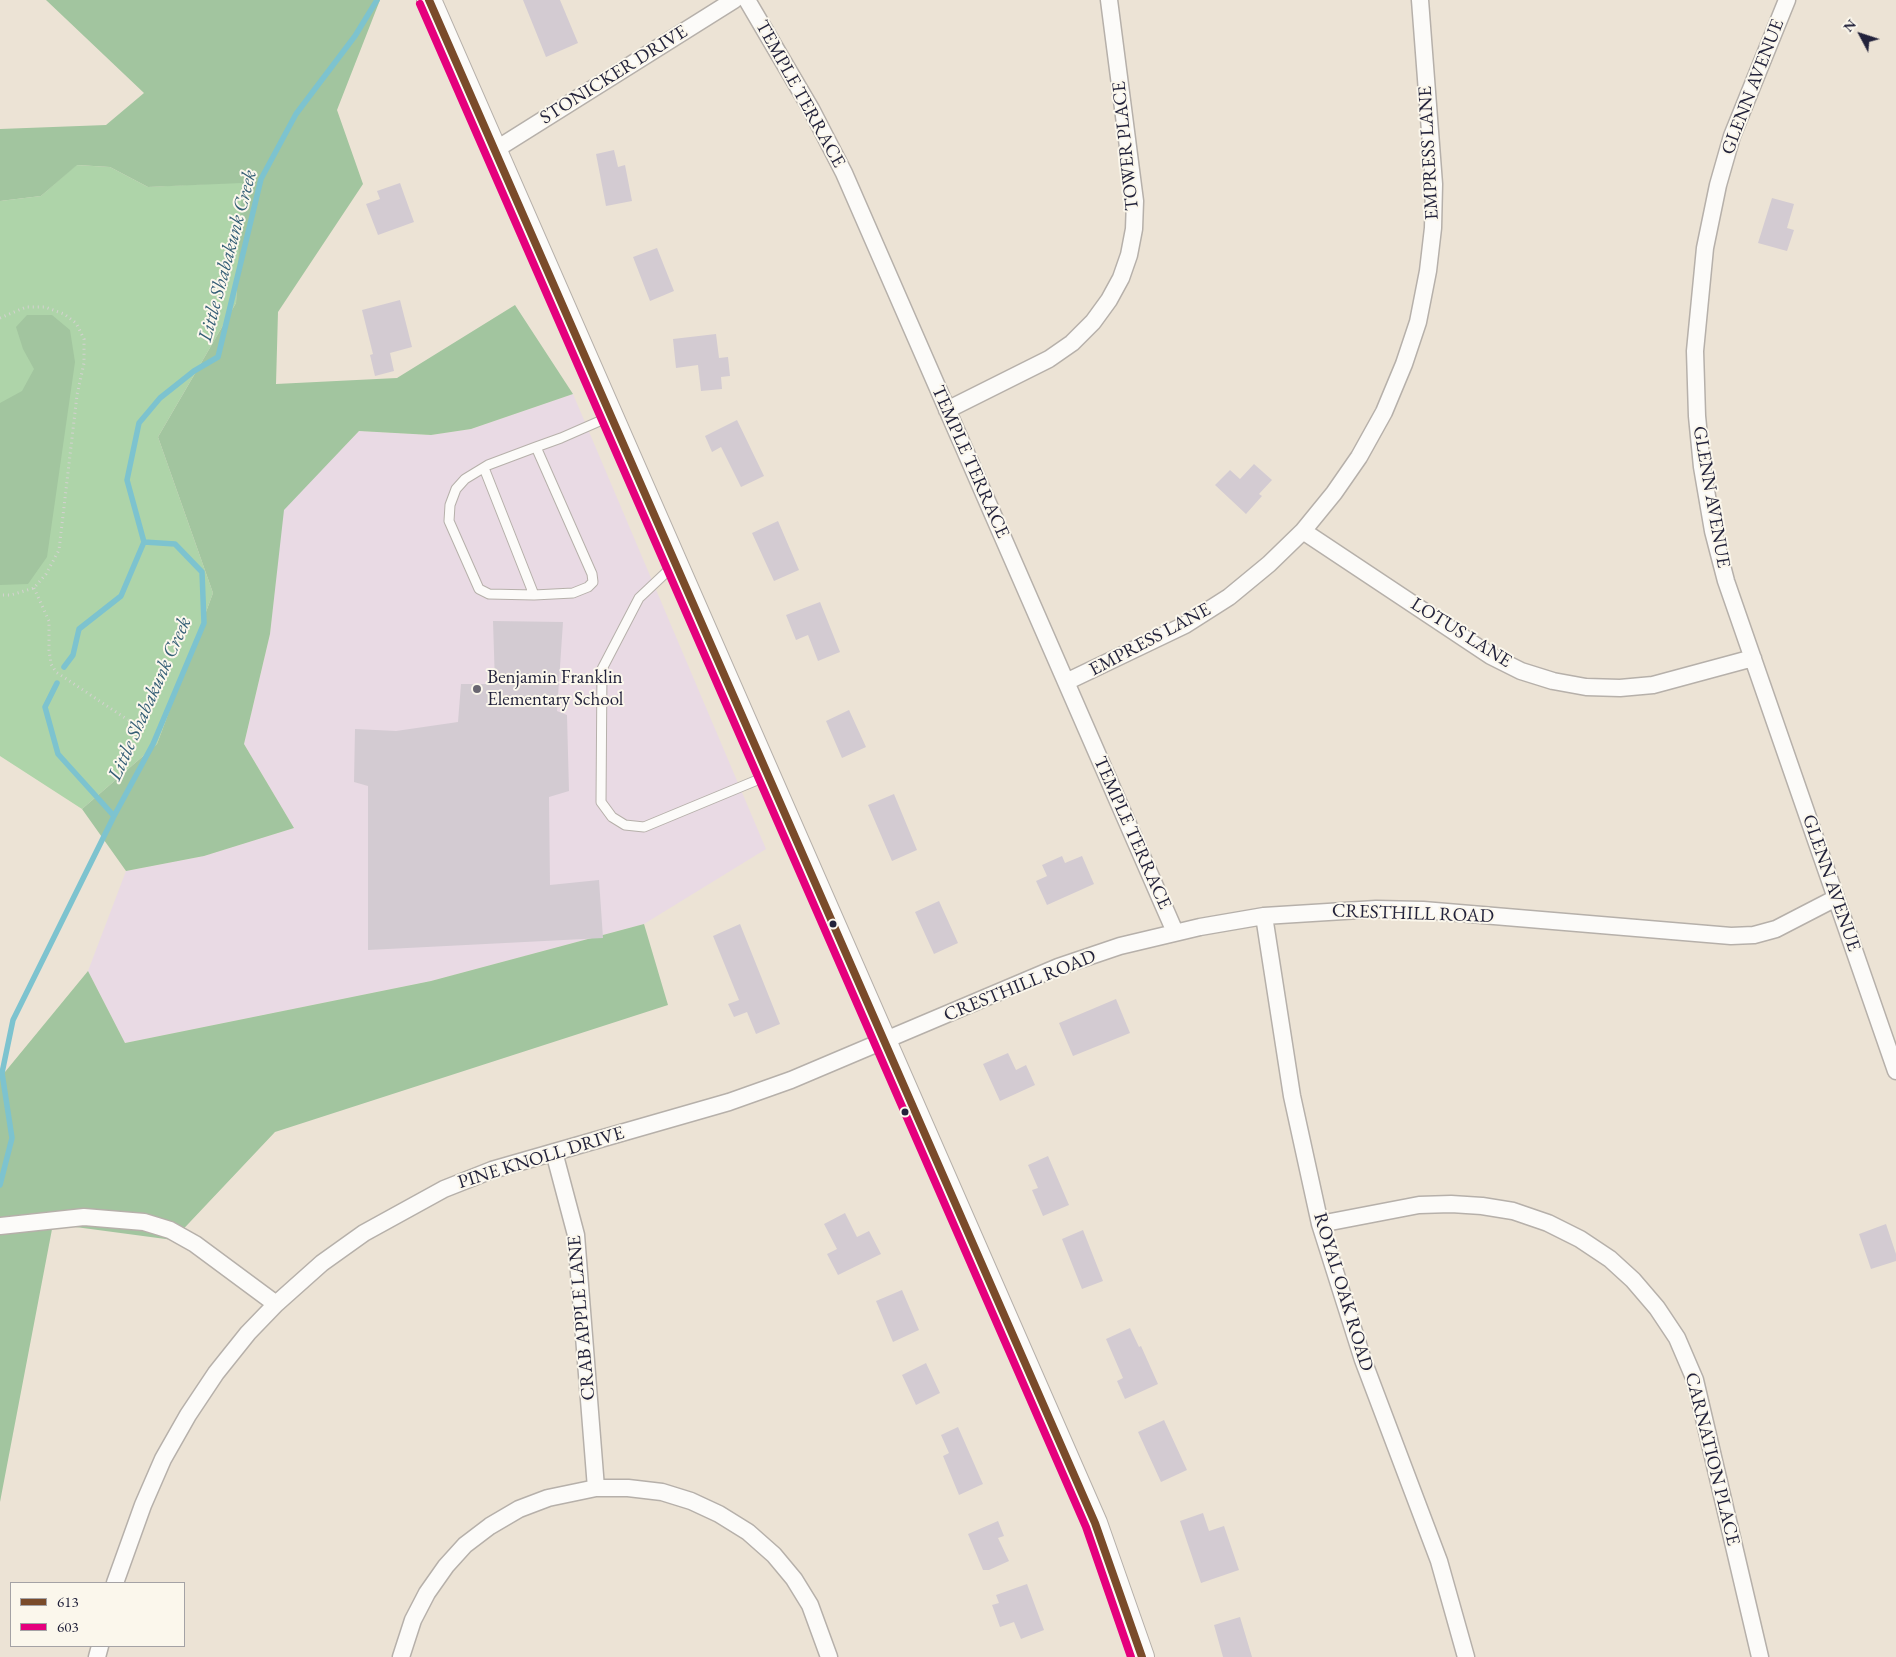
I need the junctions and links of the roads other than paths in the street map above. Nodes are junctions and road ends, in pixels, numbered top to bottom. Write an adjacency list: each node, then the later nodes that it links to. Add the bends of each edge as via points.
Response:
1 (429, 0): 7 (main road)
2 (734, 0): 7 (street, STONICKER DRIVE)
3 (747, 0): 8 (street, TEMPLE TERRACE, via 811,109 844,173)
4 (1109, 0): 8 (street, TOWER PLACE, via 1135,201 1129,255 1120,278 1093,322 1072,343 1049,359)
5 (1420, 0): 12 (street, EMPRESS LANE, via 1434,184 1433,228 1418,322 1384,412 1359,457)
6 (1786, 0): 15 (street, GLENN AVENUE, via 1743,106 1718,185 1705,248 1695,351 1699,441 1713,531)
7 (495, 150): 9 (main road)
8 (947, 410): 16 (street, TEMPLE TERRACE)
9 (612, 416): 10 (lane); 13 (main road)
10 (536, 447): 11 (lane); 14 (lane, via 592,574 592,582 573,593)
11 (484, 468): 14 (lane); 14 (lane, via 465,479 456,489 449,521 479,589 489,594)
12 (1303, 530): 15 (street, LOTUS LANE, via 1491,656 1521,671 1553,681 1611,688 1653,685); 16 (street, EMPRESS LANE, via 1236,591 1185,625)
13 (676, 563): 17 (main road); 17 (lane, via 639,598 602,669 602,802 612,817 625,826 644,826)
14 (534, 596)
15 (1753, 658): 18 (street, GLENN AVENUE)
16 (1066, 682): 20 (street, TEMPLE TERRACE)
17 (768, 775): 21 (main road)
18 (1836, 898): 19 (street, CRESTHILL ROAD, via 1776,929 1732,936 1423,910 1341,910); 22 (street, GLENN AVENUE)
19 (1264, 916): 20 (street, CRESTHILL ROAD); 24 (street, ROYAL OAK ROAD, via 1292,1096)
20 (1175, 932): 21 (street, CRESTHILL ROAD, via 1058,967)
21 (884, 1042): 23 (street, PINE KNOLL DRIVE, via 729,1102); 31 (main road, via 1095,1523)
22 (1896, 1070)
23 (554, 1152): 26 (street, PINE KNOLL DRIVE, via 492,1170 408,1207 322,1263); 27 (street, CRAB APPLE LANE, via 576,1235)
24 (1320, 1224): 32 (street, ROYAL OAK ROAD, via 1363,1360 1439,1561); 33 (street, CARNATION PLACE, via 1419,1206 1490,1207 1548,1223 1580,1239 1634,1280 1677,1338 1695,1380)
25 (3, 1226): 26 (street, via 84,1217 116,1218 161,1228 195,1244)
26 (276, 1304): 28 (street, PINE KNOLL DRIVE, via 216,1373 188,1415 142,1505)
27 (596, 1488): 29 (street, via 548,1498 519,1509 466,1545 427,1593 413,1620); 30 (street, via 662,1492 719,1514 748,1532 794,1579 810,1605)
28 (115, 1582)
29 (401, 1657)
30 (829, 1657)
31 (1142, 1657)
32 (1466, 1657)
33 (1760, 1657)

